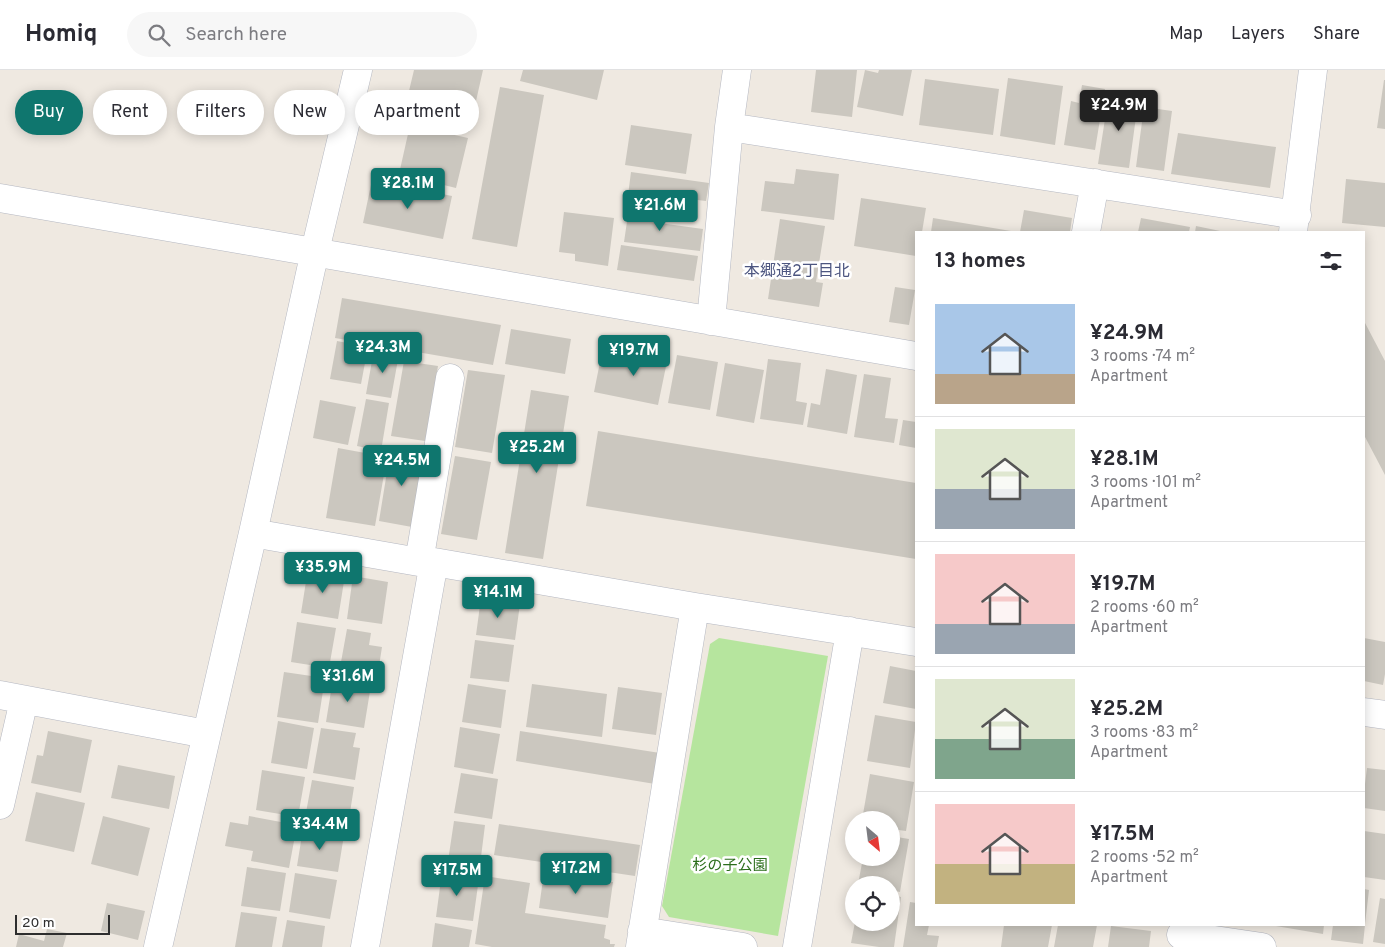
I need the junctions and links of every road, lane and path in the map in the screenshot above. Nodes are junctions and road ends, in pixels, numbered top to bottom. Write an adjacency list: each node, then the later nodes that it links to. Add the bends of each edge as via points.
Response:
1 (358, 70): 9 (street)
2 (737, 70): 4 (street)
3 (1313, 70): 7 (street)
4 (729, 126): 5 (street); 10 (street)
5 (1095, 183): 7 (street); 8 (street)
6 (0, 198): 9 (street)
7 (1295, 224)
8 (1086, 231)
9 (315, 251): 10 (street); 13 (street)
10 (712, 321): 11 (street)
11 (915, 356)
12 (450, 378): 14 (street)
13 (253, 533): 14 (street); 21 (street)
14 (427, 562): 15 (street); 26 (street)
15 (696, 607): 16 (street); 24 (street)
16 (850, 631): 17 (street); 28 (street)
17 (915, 642)
18 (12, 697): 21 (street); 22 (street)
19 (1365, 712): 20 (street)
20 (1385, 715)
21 (206, 734): 25 (street)
22 (0, 805)
23 (1180, 936): 29 (street)
24 (641, 939): 27 (street)
25 (158, 947)
26 (365, 947)
27 (743, 947)
28 (797, 947)
29 (1262, 947)

